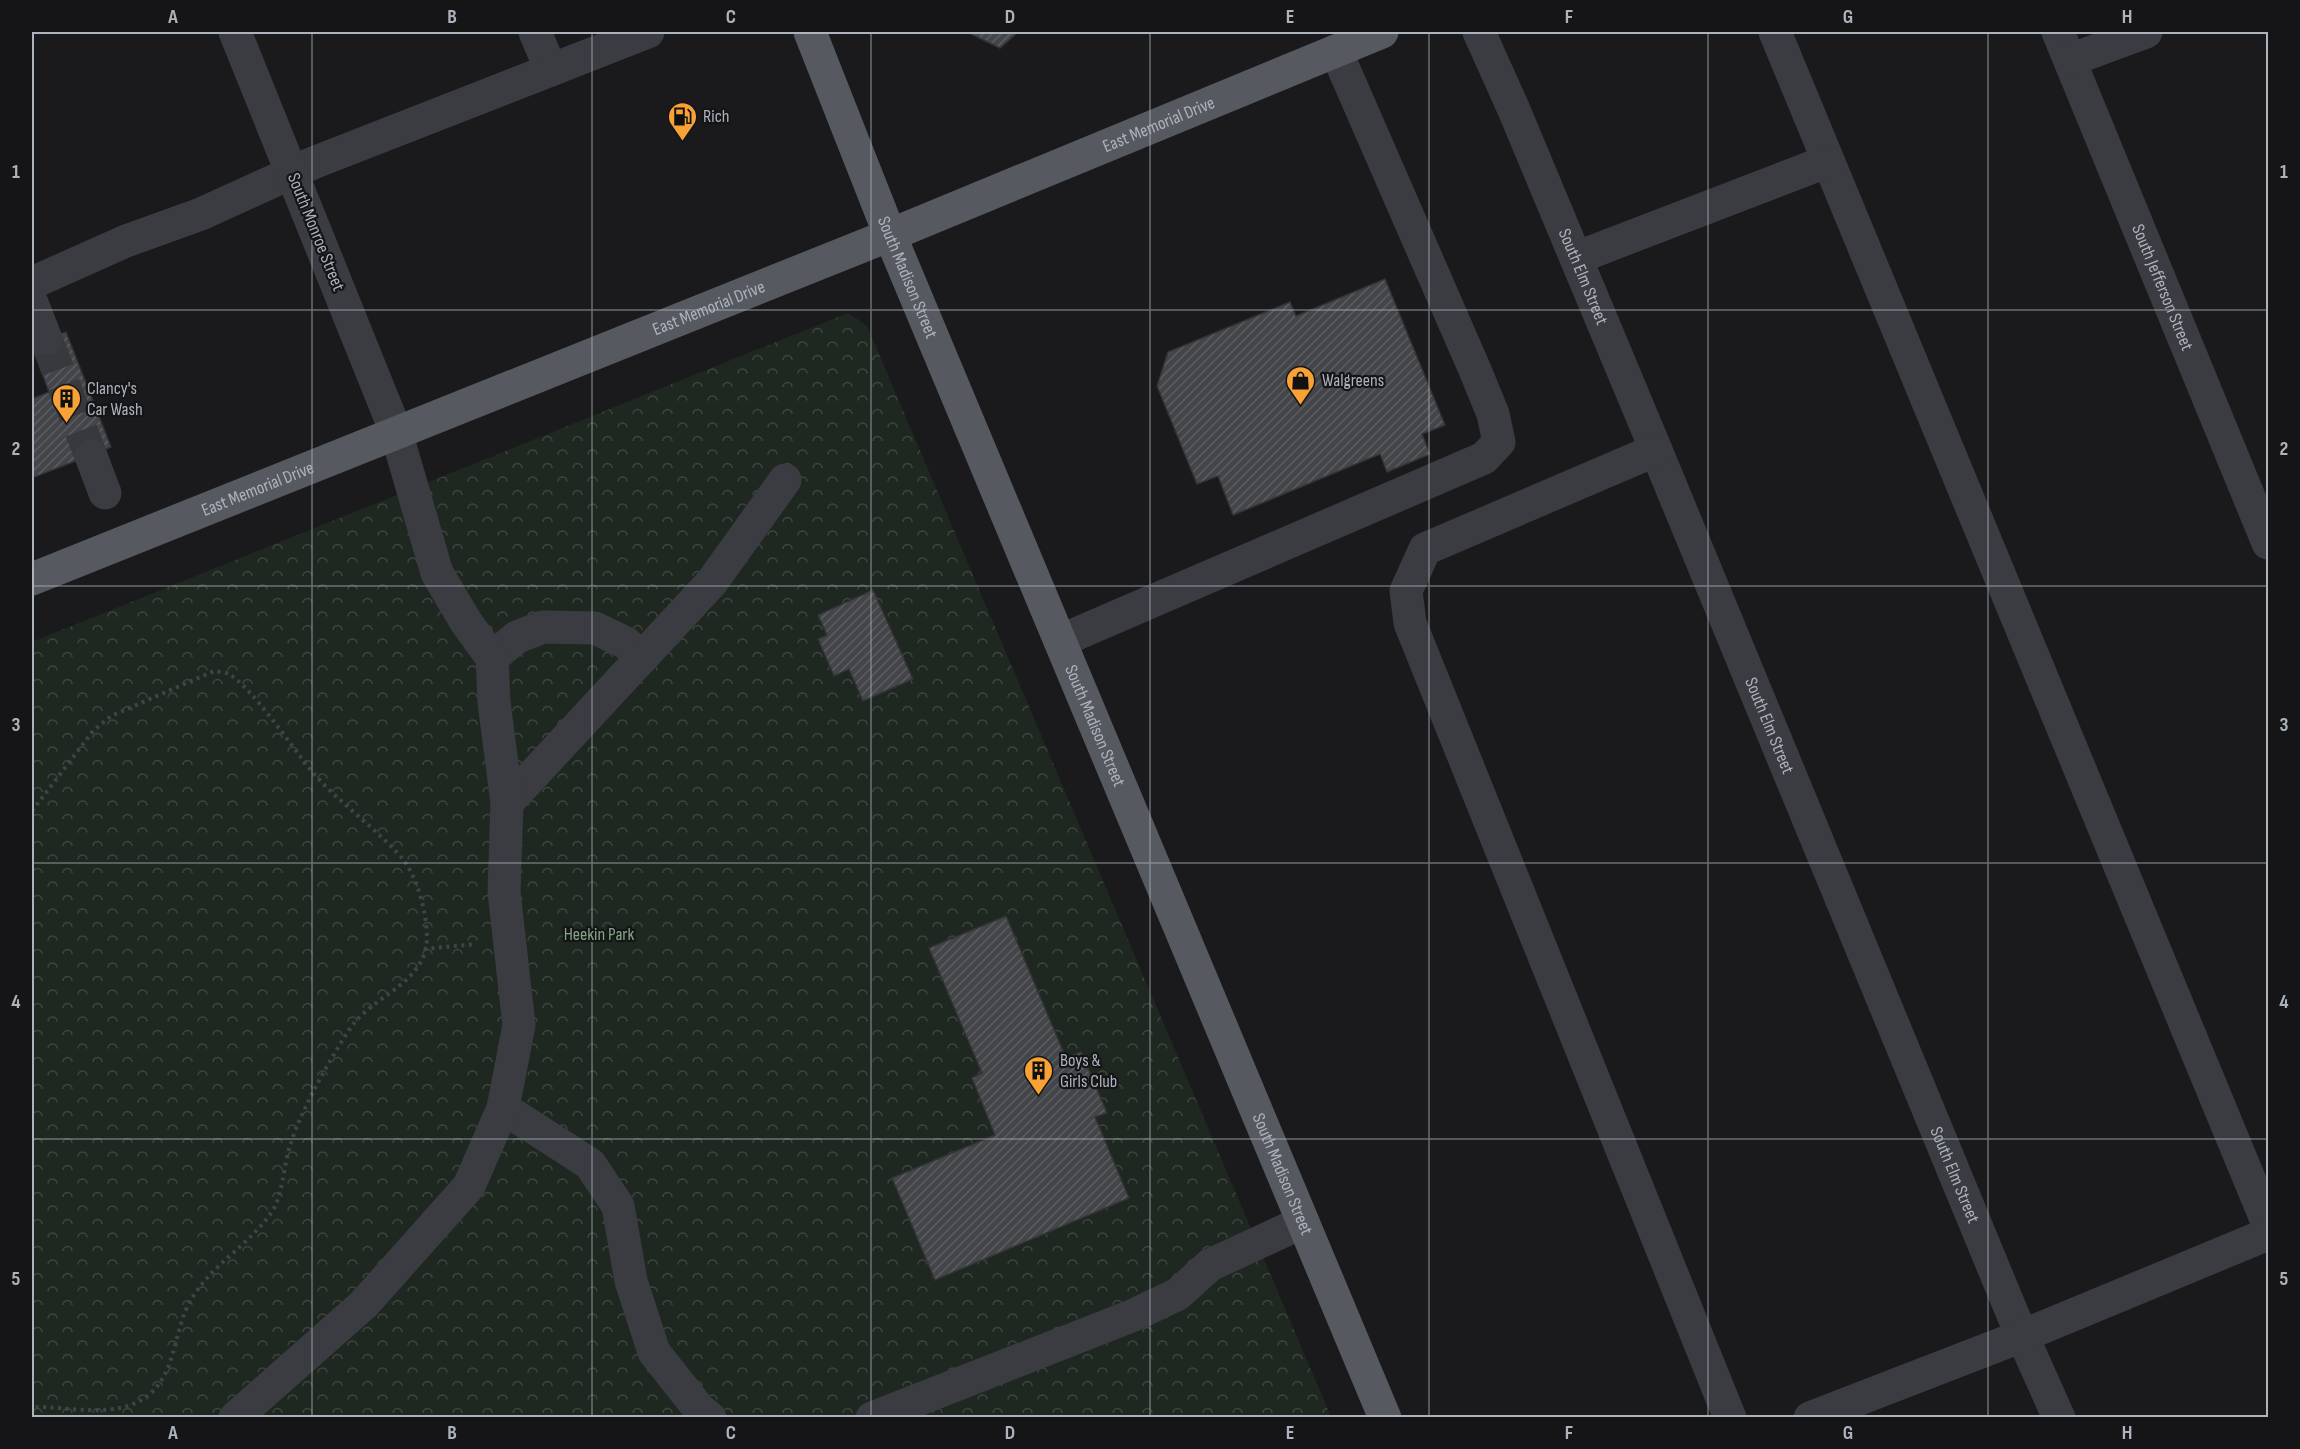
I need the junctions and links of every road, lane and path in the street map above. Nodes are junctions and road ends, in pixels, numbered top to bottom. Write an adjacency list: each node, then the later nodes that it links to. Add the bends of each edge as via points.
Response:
1 (235, 32): 13 (street, South Monroe Street)
2 (535, 32): 11 (street)
3 (648, 32): 11 (street)
4 (810, 32): 14 (main road, South Madison Street)
5 (1382, 32): 10 (main road, East Memorial Drive)
6 (1479, 32): 15 (street, South Elm Street)
7 (1775, 32): 12 (street)
8 (2146, 32): 9 (street)
9 (2064, 46): 24 (street, South Jefferson Street)
10 (1336, 51): 14 (main road, East Memorial Drive); 26 (street, via 1475,370 1493,414 1499,442 1484,458)
11 (550, 70): 13 (street)
12 (1828, 161): 15 (street); 35 (street)
13 (292, 173): 16 (street); 19 (street, South Monroe Street)
14 (890, 235): 19 (main road, East Memorial Drive); 26 (main road, South Madison Street)
15 (1575, 258): 20 (street, South Elm Street)
16 (32, 282)
17 (32, 303): 18 (street)
18 (46, 339)
19 (396, 432): 25 (main road, East Memorial Drive); 27 (street, South Monroe Street, via 437,573)
20 (1656, 450): 37 (street, South Elm Street); 43 (street, via 1425,549 1407,591 1410,623)
21 (90, 456): 23 (street)
22 (785, 480): 28 (street, via 712,582)
23 (105, 494)
24 (2268, 543)
25 (32, 579)
26 (1060, 640): 34 (main road, South Madison Street)
27 (492, 658): 28 (street, via 517,637 543,627 595,628 626,643); 29 (street)
28 (642, 658): 29 (street)
29 (507, 803): 31 (street, via 504,892)
30 (32, 811): 32 (path, via 93,731 111,716 214,671 227,673 243,685 313,772 401,858 424,913)
31 (509, 940): 32 (path); 33 (street, via 519,1025)
32 (424, 949): 38 (path, via 419,966 355,1023 330,1061 301,1117 273,1211 201,1282 189,1303 160,1382 150,1394 135,1404 117,1408)
33 (503, 1108): 39 (street, via 469,1186 364,1304); 40 (street, via 590,1164 618,1206 631,1281 654,1352)
34 (1303, 1222): 41 (street, via 1210,1265 1179,1294 1143,1311); 42 (main road, South Madison Street)
35 (2268, 1224)
36 (2268, 1234): 37 (street)
37 (2022, 1336): 44 (street); 45 (street, South Elm Street)
38 (32, 1407)
39 (235, 1418)
40 (710, 1418)
41 (872, 1418)
42 (1385, 1418)
43 (1730, 1418)
44 (1810, 1418)
45 (2059, 1418)

